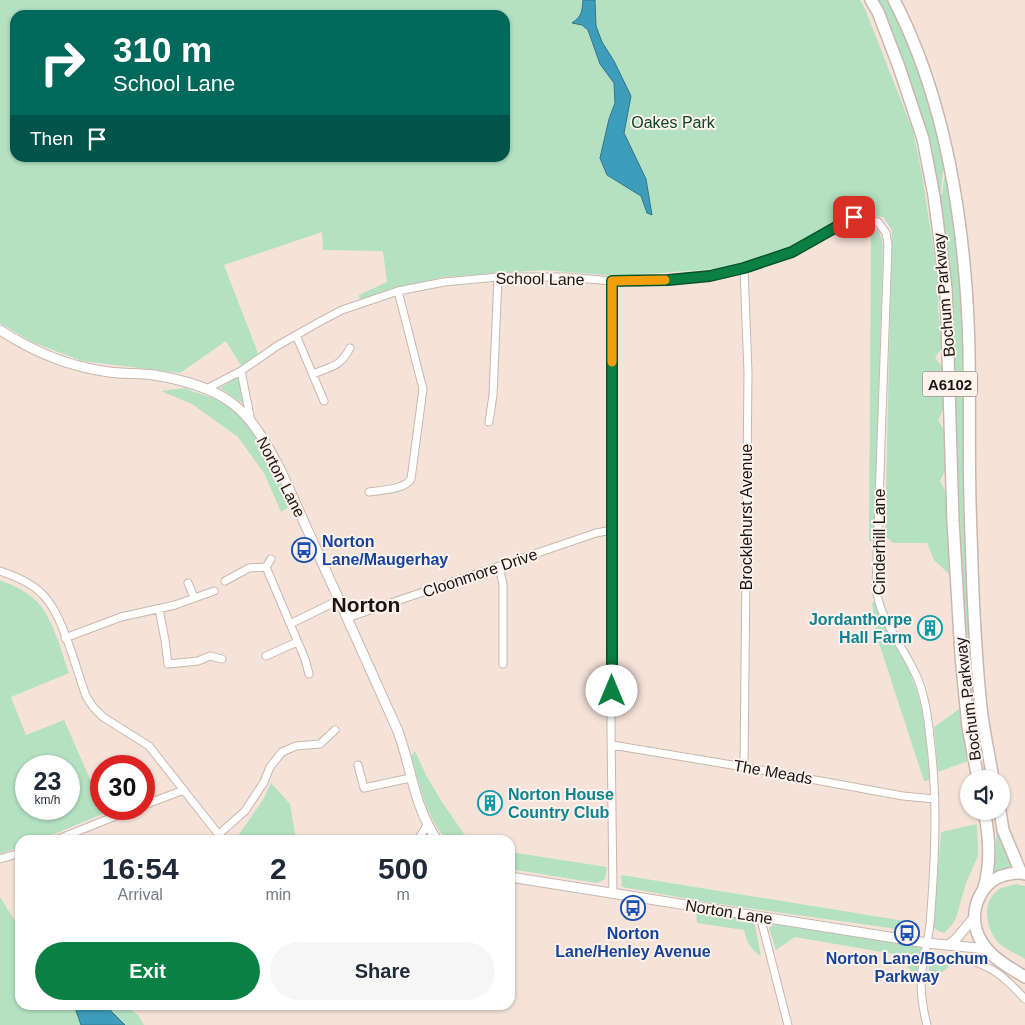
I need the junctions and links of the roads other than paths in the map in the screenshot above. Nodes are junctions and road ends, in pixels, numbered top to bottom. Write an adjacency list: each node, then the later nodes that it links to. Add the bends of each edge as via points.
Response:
1 (871, 0): 41 (highway, Bochum Parkway / A6102, via 899,67 923,139 934,196 946,288 961,656)
2 (894, 0): 42 (highway, Bochum Parkway / A6102, via 930,88 955,187 966,295 976,647)
3 (878, 222): 4 (street, School Lane, via 854,217 792,252); 45 (street, Cinderhill Lane, via 886,233 888,245 877,597 922,689)
4 (744, 268): 6 (street, School Lane, via 710,276); 40 (street, Brocklehurst Avenue, via 748,374)
5 (498, 278): 6 (street, School Lane, via 566,277); 7 (street, School Lane, via 444,282); 16 (street)
6 (612, 281): 18 (street)
7 (398, 291): 9 (street, School Lane, via 342,310); 17 (street, via 423,389 411,479 404,486)
8 (0, 330): 13 (street, Norton Lane, via 32,348 70,363 108,372 154,375)
9 (296, 334): 11 (street, School Lane); 12 (street)
10 (350, 348): 12 (street, via 338,364)
11 (241, 371): 13 (street, School Lane); 15 (street)
12 (313, 374): 14 (street)
13 (206, 389): 15 (street, Norton Lane, via 227,399)
14 (324, 401)
15 (251, 421): 27 (street, Norton Lane, via 281,470)
16 (489, 422)
17 (369, 492)
18 (612, 530): 21 (street, Cloonmore Drive); 38 (street)
19 (271, 559): 20 (street)
20 (266, 567): 23 (street, via 249,568); 30 (street)
21 (500, 567): 29 (street, Cloonmore Drive); 35 (street)
22 (0, 571): 31 (street, via 25,582 46,598)
23 (225, 581)
24 (188, 583): 26 (street)
25 (214, 591): 26 (street)
26 (194, 597): 28 (street)
27 (339, 600): 29 (street, Norton Lane); 30 (street)
28 (159, 609): 31 (street, via 130,615); 34 (street, via 168,664 198,661 210,656)
29 (347, 618): 43 (street, Norton Lane, via 399,735)
30 (290, 624): 32 (street)
31 (65, 638): 44 (street, via 93,707 149,746)
32 (297, 642): 33 (street); 36 (street)
33 (266, 656)
34 (222, 659)
35 (503, 664)
36 (309, 674)
37 (335, 730): 53 (street, via 320,744 296,746 282,752 245,811)
38 (612, 745): 40 (street, The Meads); 61 (street)
39 (358, 765): 43 (street, via 364,788)
40 (744, 767): 45 (street, The Meads)
41 (976, 770)
42 (992, 770)
43 (410, 778): 50 (street, Norton Lane)
44 (184, 790): 46 (street); 52 (street)
45 (935, 799): 64 (street, Cinderhill Lane, via 936,831)
46 (155, 801)
47 (106, 820): 51 (street)
48 (985, 820): 60 (highway, via 990,854)
49 (1001, 820): 58 (highway)
50 (427, 825): 54 (street); 55 (street, Norton Lane)
51 (68, 835)
52 (218, 835)
53 (222, 835)
54 (421, 835)
55 (434, 835)
56 (15, 855): 57 (street)
57 (0, 859)
58 (1023, 873): 60 (highway, via 1000,876)
59 (515, 878): 61 (street, Norton Lane)
60 (984, 888): 63 (highway, via 976,901)
61 (613, 894): 62 (street, Norton Lane)
62 (760, 916): 64 (street, Norton Lane); 70 (street)
63 (974, 916): 65 (street); 66 (highway)
64 (928, 943): 65 (street, Norton Lane); 71 (street, Cinderhill Lane, via 921,978)
65 (949, 945): 66 (street, Norton Lane)
66 (986, 950): 68 (highway)
67 (967, 959): 69 (street, via 1003,976)
68 (1025, 977)
69 (1025, 999)
70 (788, 1025)
71 (927, 1025)

